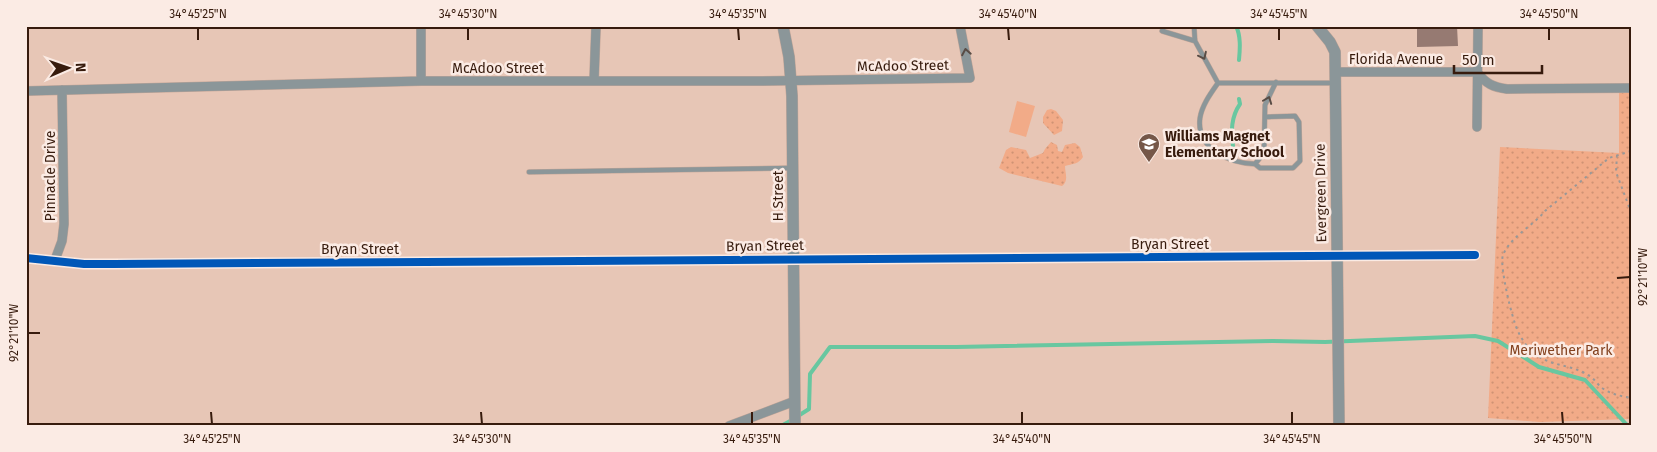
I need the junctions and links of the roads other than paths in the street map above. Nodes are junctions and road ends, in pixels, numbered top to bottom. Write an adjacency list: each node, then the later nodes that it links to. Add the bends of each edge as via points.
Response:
1 (421, 26): 12 (street)
2 (596, 26): 13 (street)
3 (783, 26): 14 (street, H Street)
4 (960, 26): 14 (street, McAdoo Street, one-way to 4, via 970,78)
5 (1164, 26): 9 (lane, via 1162,31)
6 (1194, 26): 9 (lane)
7 (1317, 26): 11 (street, Evergreen Drive, via 1334,47)
8 (1478, 26): 10 (street)
9 (1195, 41): 16 (lane, one-way to 16)
10 (1477, 72): 11 (street, Florida Avenue); 17 (street, via 1486,83 1507,89); 21 (street)
11 (1336, 78): 15 (lane); 26 (street, Evergreen Drive)
12 (421, 81): 13 (street, McAdoo Street); 18 (street, McAdoo Street)
13 (594, 81): 14 (street, McAdoo Street)
14 (791, 81): 23 (street, H Street)
15 (1276, 82): 16 (lane); 20 (lane, one-way to 15, via 1265,105)
16 (1218, 83): 22 (lane, via 1200,117 1200,132 1208,144 1226,159)
17 (1631, 88)
18 (62, 90): 19 (street, McAdoo Street); 29 (street, Pinnacle Drive, via 64,224)
19 (26, 91)
20 (1265, 117): 22 (lane, via 1264,153); 22 (lane, via 1295,116 1299,122 1300,160 1293,168 1260,168)
21 (1477, 127)
22 (1255, 164)
23 (793, 168): 24 (lane); 28 (street, H Street)
24 (529, 172)
25 (1475, 255): 26 (street, Bryan Street)
26 (1337, 256): 28 (street, Bryan Street); 33 (street, Evergreen Drive)
27 (26, 258): 29 (street, Bryan Street)
28 (794, 258): 29 (street, Bryan Street, via 114,264); 30 (street, H Street)
29 (55, 260)
30 (795, 405): 31 (street); 32 (street, H Street)
31 (728, 426)
32 (795, 426)
33 (1339, 426)

